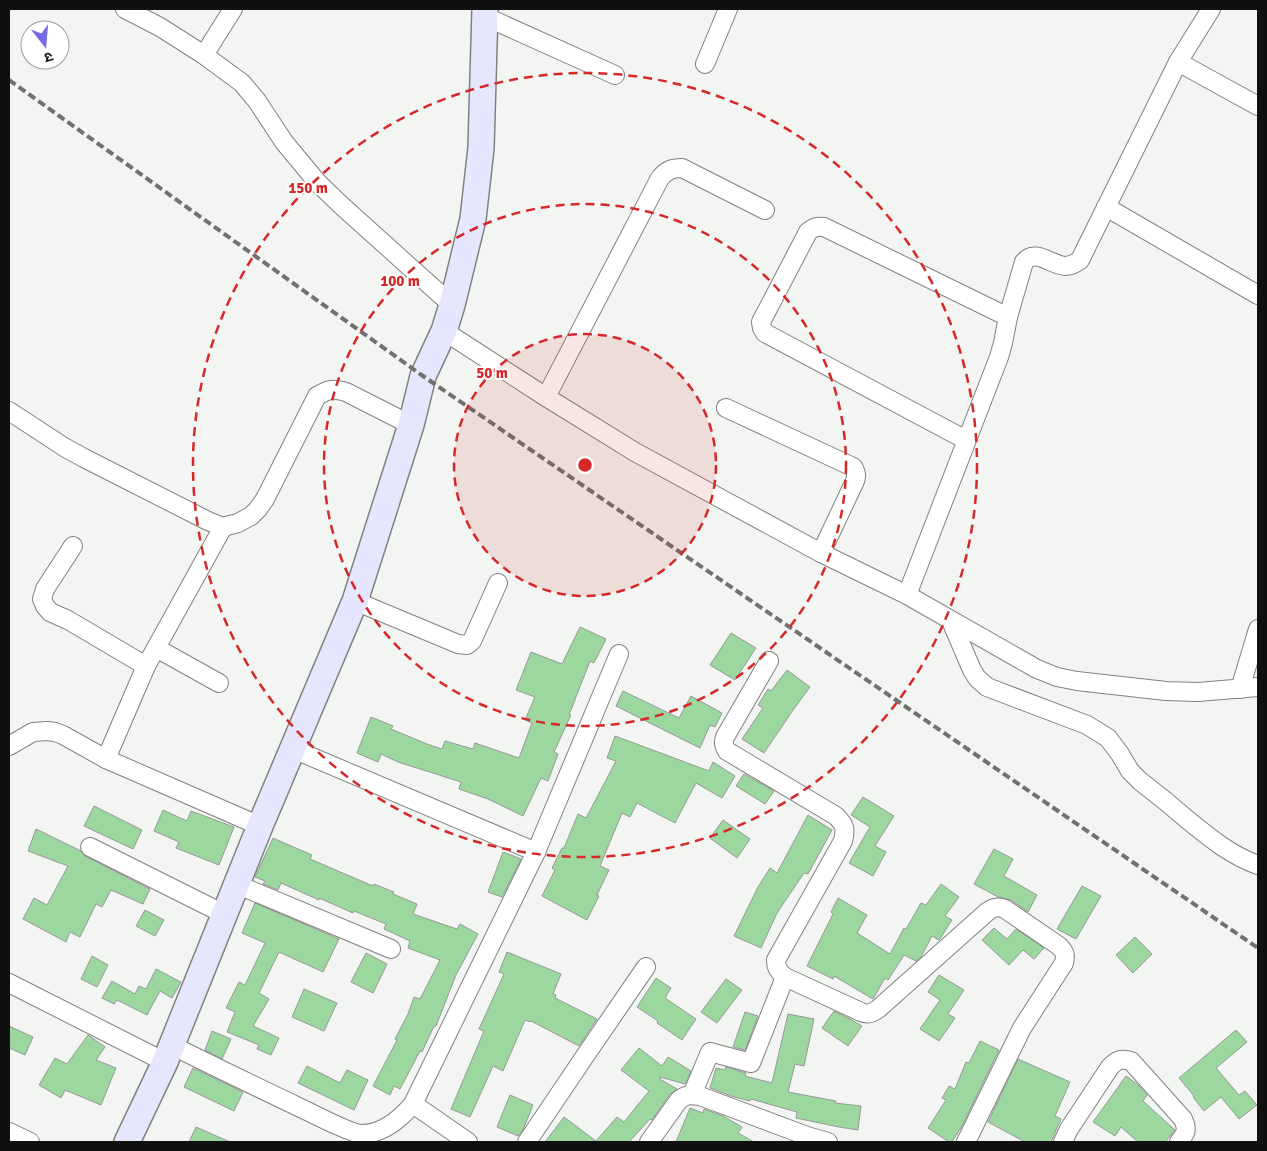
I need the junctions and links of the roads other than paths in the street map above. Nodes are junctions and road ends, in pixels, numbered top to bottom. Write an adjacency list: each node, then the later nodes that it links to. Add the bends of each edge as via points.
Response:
1 (125, 9): 6 (street)
2 (233, 9): 6 (street)
3 (728, 9): 8 (street)
4 (1211, 9): 7 (street)
5 (485, 12): 9 (street); 14 (main road, via 479,166 466,256)
6 (204, 55): 14 (street, via 242,83 318,183)
7 (1178, 62): 10 (street); 11 (street)
8 (705, 64)
9 (615, 75)
10 (1258, 106)
11 (1106, 207): 13 (street); 15 (street, via 1075,264 1064,266 1037,256 1027,258)
12 (765, 210): 17 (street, via 682,168 665,172)
13 (1258, 295)
14 (452, 305): 16 (main road)
15 (1008, 317): 21 (street, via 999,357); 21 (street, via 819,226 808,232 761,322 765,334)
16 (444, 331): 17 (street); 20 (main road, via 424,376)
17 (546, 397): 24 (street, via 635,452)
18 (726, 408): 24 (street, via 856,471 855,481)
19 (9, 411): 22 (street, via 84,458)
20 (412, 425): 22 (street, via 346,392 327,390 317,396 258,509 238,523); 27 (main road)
21 (966, 440): 26 (street)
22 (223, 527): 30 (street)
23 (73, 546): 33 (street, via 45,590 42,599 45,606 50,612)
24 (821, 553): 26 (street)
25 (498, 583): 27 (street, via 472,641 467,644 458,644)
26 (907, 595): 28 (street)
27 (355, 601): 38 (main road)
28 (951, 621): 36 (street, via 1022,662 1077,682 1166,691); 43 (street, via 972,670 987,687 1098,731 1108,738 1140,781 1210,837)
29 (1258, 629): 36 (street)
30 (156, 648): 33 (street); 34 (street)
31 (620, 654): 42 (street)
32 (769, 661): 48 (street, via 725,737 724,746 727,751 836,816 843,822 845,831 843,841 776,960 776,966)
33 (146, 666): 39 (street)
34 (218, 683)
35 (1258, 688): 36 (street)
36 (1240, 689)
37 (9, 746): 39 (street, via 33,732 47,730 63,735)
38 (293, 749): 40 (main road); 42 (street)
39 (106, 759): 40 (street)
40 (260, 826): 44 (main road)
41 (90, 847): 45 (street)
42 (536, 852): 52 (street)
43 (1258, 865)
44 (236, 884): 45 (main road); 46 (street)
45 (224, 914): 50 (main road)
46 (391, 949)
47 (646, 967): 58 (street)
48 (785, 977): 51 (street, via 751,1063 710,1052); 61 (street, via 866,1014 873,1013 993,907 1005,909 1065,951 1064,963 1022,1028)
49 (9, 983): 50 (street)
50 (168, 1053): 54 (street); 56 (main road)
51 (692, 1095): 59 (street, via 679,1100); 60 (street)
52 (414, 1104): 54 (street, via 390,1125); 57 (street)
53 (9, 1132): 55 (street)
54 (362, 1138)
55 (30, 1142)
56 (127, 1142)
57 (468, 1142)
58 (527, 1142)
59 (649, 1142)
60 (828, 1142)
61 (966, 1142)
62 (1063, 1142): 63 (street, via 1110,1067 1123,1059 1131,1061 1183,1120 1185,1133)
63 (1179, 1142)

